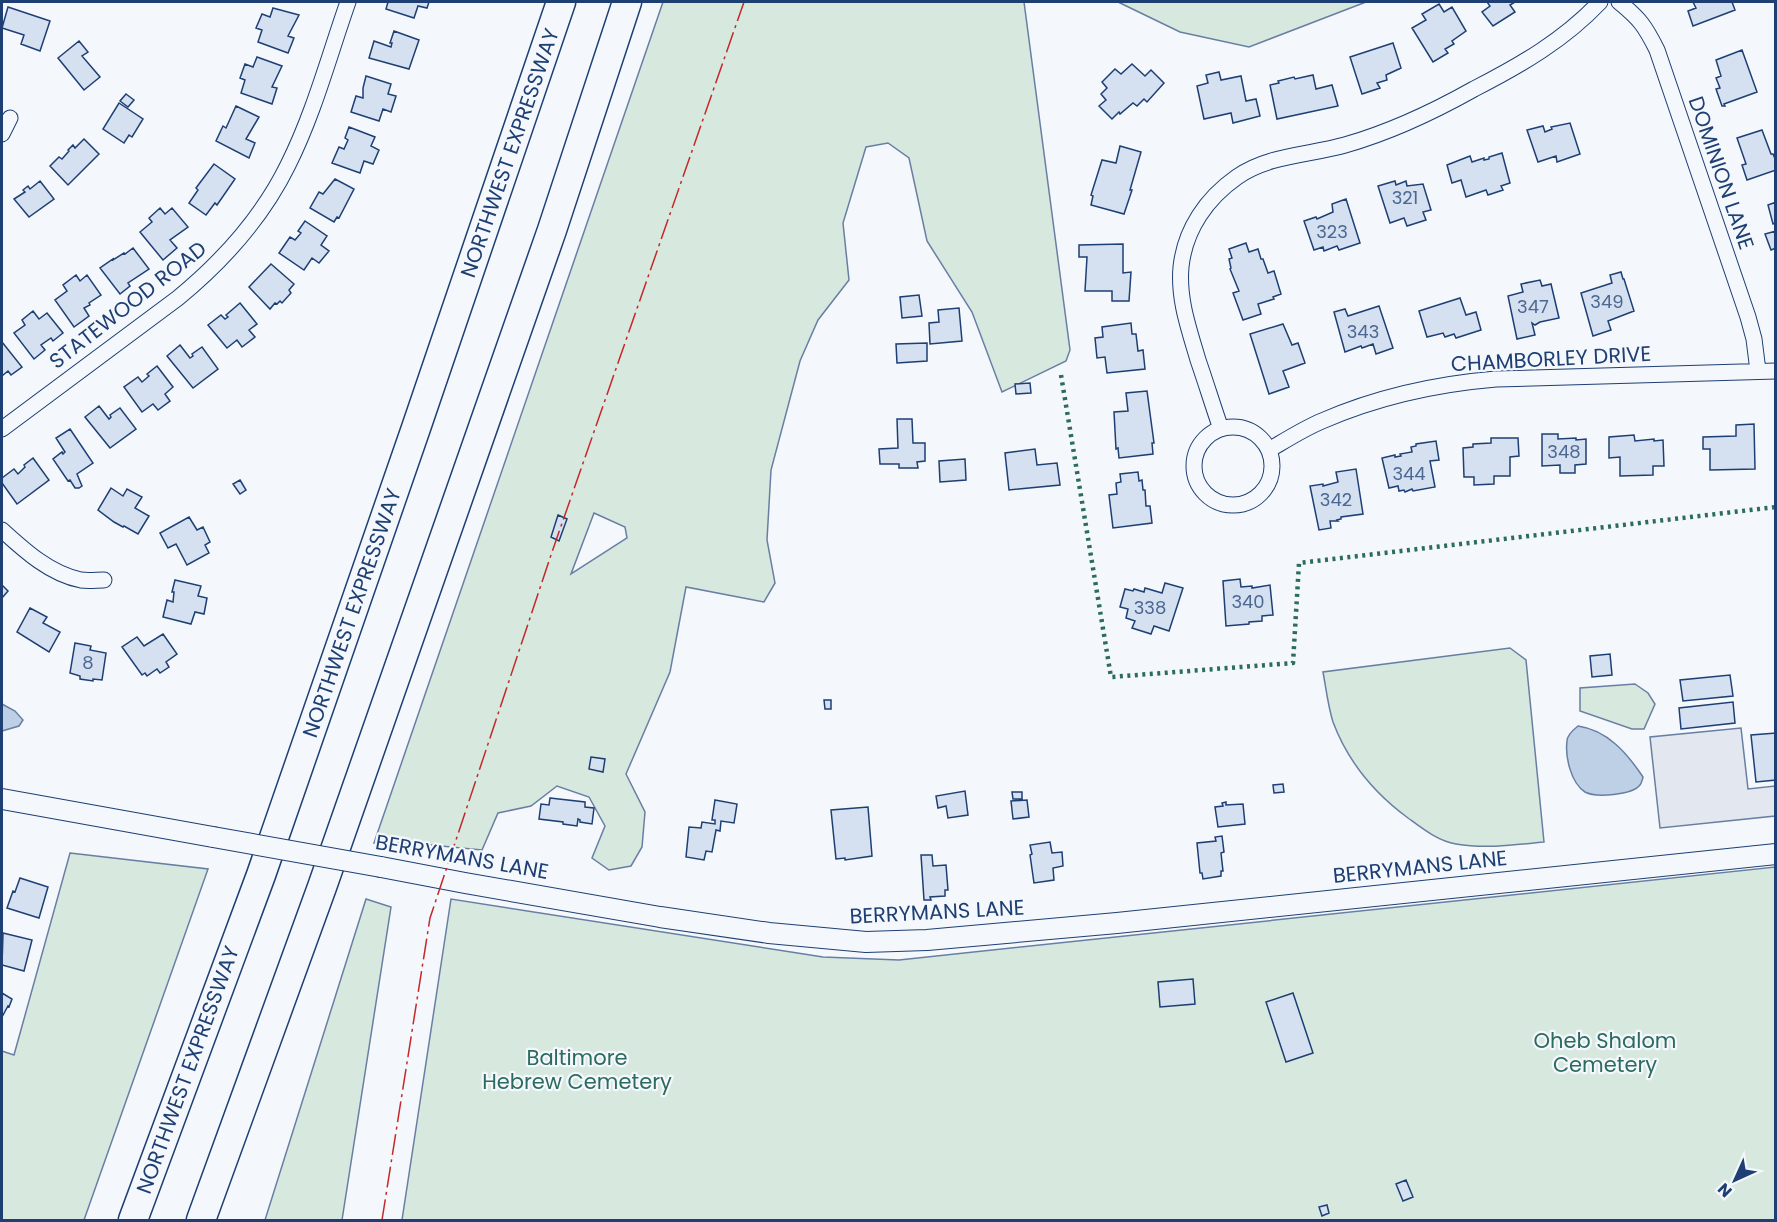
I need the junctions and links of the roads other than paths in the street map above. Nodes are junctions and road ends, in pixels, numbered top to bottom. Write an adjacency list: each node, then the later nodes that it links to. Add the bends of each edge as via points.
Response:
1 (348, 2): 10 (street, STATEWOOD ROAD, via 302,135 251,224 205,276)
2 (561, 2): 17 (highway, NORTHWEST EXPRESSWAY, via 261,875)
3 (627, 2): 18 (highway, via 552,230)
4 (1600, 2): 11 (street, via 1550,46 1438,109 1344,146 1254,167 1237,177 1205,207 1185,245 1181,289 1185,316)
5 (1619, 2): 8 (street, DOMINION LANE, via 1638,17 1657,50 1748,318)
6 (10, 118): 7 (street)
7 (2, 134)
8 (1758, 371): 9 (street, CHAMBORLEY DRIVE); 12 (street, CHAMBORLEY DRIVE, via 1454,382 1350,410)
9 (1776, 371)
10 (2, 429)
11 (1221, 429): 12 (street, via 1237,427 1251,431); 12 (street, via 1200,445 1194,471 1203,491 1222,504 1244,504 1264,490 1272,466)
12 (1269, 450)
13 (2, 530): 14 (street, via 59,572 81,580)
14 (104, 580)
15 (2, 799): 16 (street, BERRYMANS LANE, bridge, via 660,917 866,942 1085,926)
16 (1776, 854)
17 (133, 1221)
18 (201, 1221)

